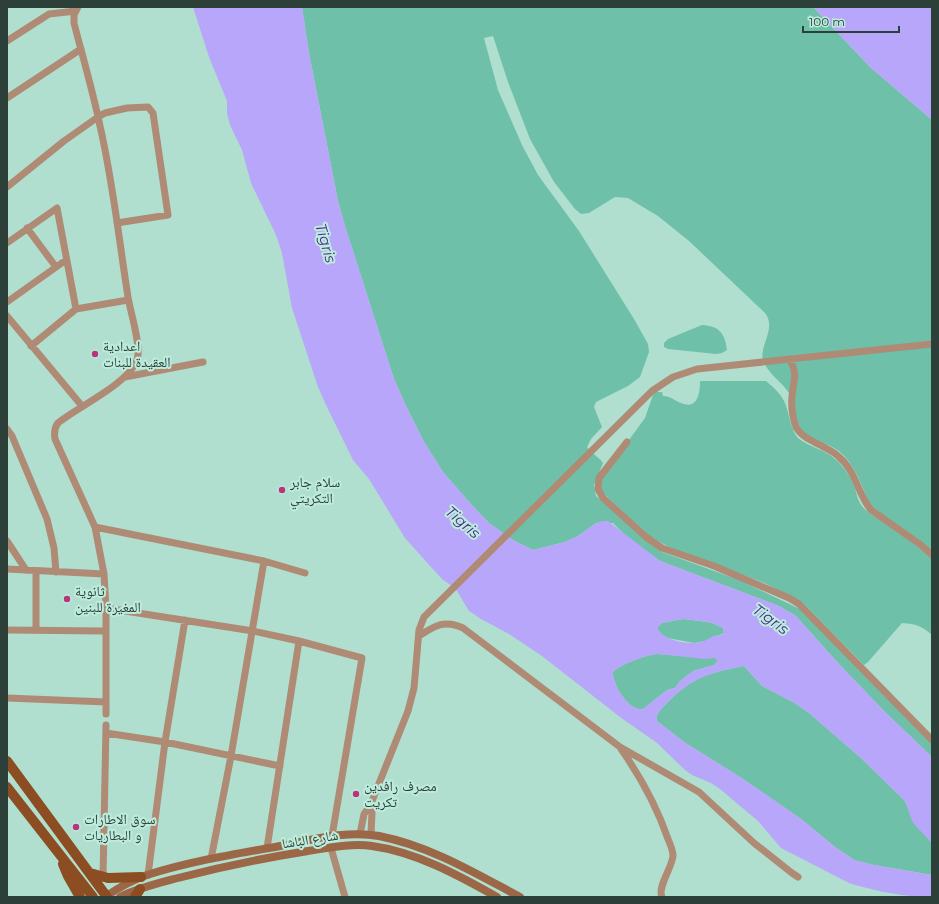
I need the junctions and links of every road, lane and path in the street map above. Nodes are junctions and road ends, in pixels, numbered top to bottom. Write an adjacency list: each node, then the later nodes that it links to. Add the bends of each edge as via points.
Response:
1 (77, 9): 2 (street, via 49,14); 3 (street, via 74,19)
2 (7, 41)
3 (81, 49): 4 (street); 5 (street)
4 (7, 98)
5 (98, 116): 6 (street); 7 (street); 7 (street, via 145,106 153,113 168,215)
6 (7, 186)
7 (117, 223): 12 (street)
8 (27, 228): 9 (street); 10 (street, via 57,208); 11 (street)
9 (7, 242)
10 (66, 260): 11 (street); 14 (street)
11 (56, 267): 13 (street)
12 (128, 300): 14 (street); 20 (street, via 136,333 138,357)
13 (7, 302)
14 (76, 309): 17 (street)
15 (7, 316): 17 (street)
16 (932, 344): 18 (street)
17 (31, 346): 21 (street)
18 (789, 359): 27 (street, via 796,379 792,405 799,431 842,459 853,473 871,510); 41 (street, via 697,369 673,377 652,391 429,611 422,620)
19 (203, 362): 20 (street)
20 (125, 377): 21 (street)
21 (82, 406): 25 (street, via 58,423 54,434)
22 (7, 429): 23 (street)
23 (10, 437): 32 (street, via 47,519 54,548)
24 (626, 442): 48 (street, via 599,478 598,489 603,498 662,548 714,566 799,604)
25 (94, 527): 28 (street); 34 (street)
26 (7, 541): 30 (street)
27 (932, 555)
28 (264, 561): 33 (street); 40 (street)
29 (7, 569): 30 (street)
30 (26, 570): 31 (street)
31 (36, 571): 32 (street); 38 (street)
32 (56, 572): 34 (street)
33 (305, 573)
34 (104, 574): 35 (street)
35 (106, 608): 36 (street); 39 (street)
36 (185, 620): 40 (street); 49 (street)
37 (7, 630): 38 (street)
38 (36, 630): 39 (street)
39 (105, 631): 44 (street)
40 (253, 631): 42 (street); 51 (street)
41 (419, 636): 50 (street, via 436,625 447,623 463,628); 55 (street, via 414,688 408,711)
42 (299, 641): 53 (street); 58 (street, via 362,658)
43 (7, 698): 44 (street)
44 (106, 702): 45 (street)
45 (106, 714)
46 (106, 725): 47 (street)
47 (106, 733): 49 (street); 66 (street)
48 (932, 740)
49 (165, 742): 51 (street); 64 (street)
50 (620, 747): 65 (street, via 699,792 754,843); 75 (street, via 641,781 665,829 672,851 661,891)
51 (231, 756): 53 (street); 62 (street)
52 (7, 761): 63 (main road)
53 (280, 766): 59 (street)
54 (7, 787): 61 (main road)
55 (370, 806): 56 (street, via 364,814); 57 (street)
56 (360, 834): 57 (main road); 58 (main road)
57 (372, 835): 74 (main road, via 405,843 441,857)
58 (332, 836): 59 (main road)
59 (267, 848): 62 (main road)
60 (331, 848): 67 (main road, شارع الباشا, via 192,875); 72 (street); 73 (main road, شارع الباشا, via 369,845 407,854)
61 (62, 858): 68 (main road, via 68,876); 69 (main road)
62 (211, 859): 64 (main road)
63 (90, 873): 66 (main road); 70 (main road)
64 (144, 876): 66 (main road); 70 (main road, via 123,885)
65 (798, 877)
66 (103, 878)
67 (138, 893): 71 (main road, شارع الباشا)
68 (80, 897)
69 (93, 897)
70 (106, 897)
71 (120, 897)
72 (345, 897)
73 (497, 897)
74 (520, 897)
75 (662, 897)

